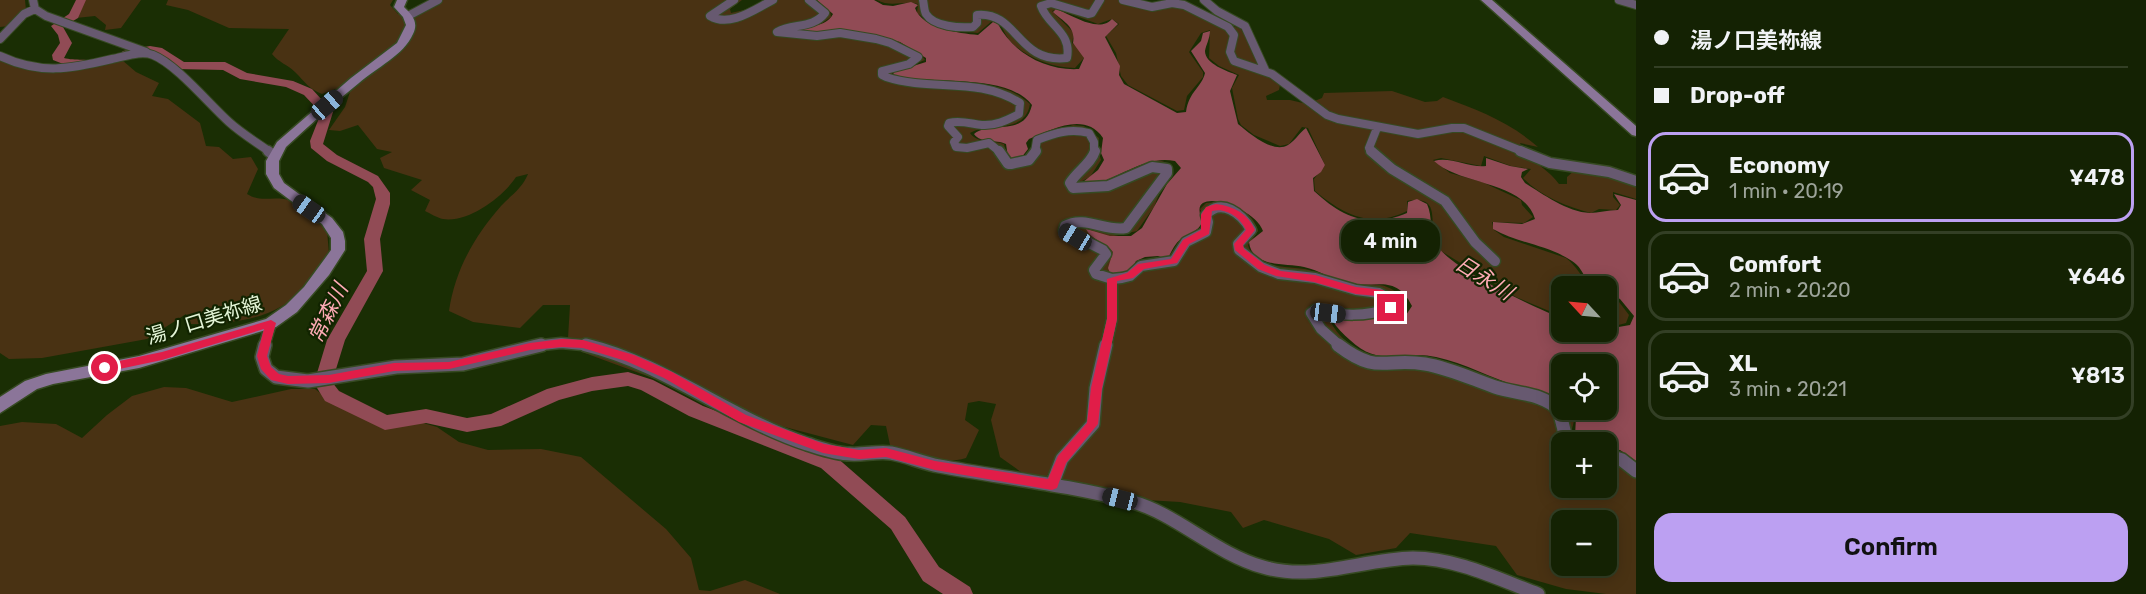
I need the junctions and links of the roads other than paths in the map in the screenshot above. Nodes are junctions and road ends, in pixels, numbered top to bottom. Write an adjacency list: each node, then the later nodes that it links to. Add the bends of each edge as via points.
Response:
1 (33, 0): 14 (street)
2 (402, 0): 15 (main road, via 399,7)
3 (438, 0): 15 (street)
4 (734, 0): 5 (street, via 710,16 720,21 731,19)
5 (773, 0)
6 (809, 0): 25 (street, via 825,14 823,17 777,32 817,36 840,33 883,40 918,57 909,64 882,71 886,77 932,85 986,86 1020,103 1019,114 1000,123 949,123 958,137 956,147 992,143 1013,165 1036,154 1037,140 1060,130 1079,129 1089,133 1095,147 1094,156 1072,178 1073,188 1108,186 1152,167 1167,169 1126,228 1116,231 1080,221 1065,226 1064,230 1103,249 1106,254 1094,270)
7 (923, 0): 8 (street, via 928,17 956,28 973,27 977,15 992,13 1041,57 1060,60 1067,58 1068,44 1041,6 1051,3 1088,14)
8 (1100, 0)
9 (1123, 0): 19 (street, via 1152,7 1184,5 1232,31 1230,54 1234,61)
10 (1204, 0): 19 (street, via 1245,26)
11 (1486, 0): 21 (main road)
12 (1619, 0): 13 (street)
13 (1636, 5)
14 (35, 9): 16 (street, via 24,14); 17 (street)
15 (408, 16): 22 (main road, via 411,25 401,45 323,108)
16 (0, 39)
17 (152, 54): 18 (street, via 46,70); 22 (street)
18 (0, 56)
19 (1265, 70): 20 (street, via 1327,115)
20 (1377, 128): 23 (street, via 1426,134 1449,126 1464,128 1550,163 1609,172); 24 (street, via 1369,147 1371,152 1444,200 1468,234)
21 (1636, 132)
22 (273, 156): 26 (main road, 湯ノ口美祢線, via 270,168 278,185 328,222 336,232 338,250 313,287 286,315)
23 (1636, 181)
24 (1495, 261)
25 (1112, 279): 28 (street, via 1130,276 1141,266 1174,261 1186,242 1206,232 1209,209 1226,208 1246,220 1251,230 1238,244 1239,250 1261,267 1279,274 1379,292 1388,298 1391,308 1376,314 1358,316 1315,310 1311,313 1318,325 1356,357 1368,364 1435,366 1535,397 1554,405 1561,413); 31 (street, via 1112,319 1096,388 1093,424 1062,459)
26 (271, 323): 27 (main road, 湯ノ口美祢線, via 139,362 52,378 31,385); 31 (street, via 262,356 266,369 275,377 288,380 329,379 394,367 449,365 530,346 583,344 630,358 742,418 823,448 859,455 886,452 935,465)
27 (0, 406)
28 (1562, 432)
29 (1617, 458): 30 (street)
30 (1636, 471)
31 (1052, 485): 32 (street, via 1136,503 1259,567 1316,573 1399,559 1436,561)
32 (1538, 594)

